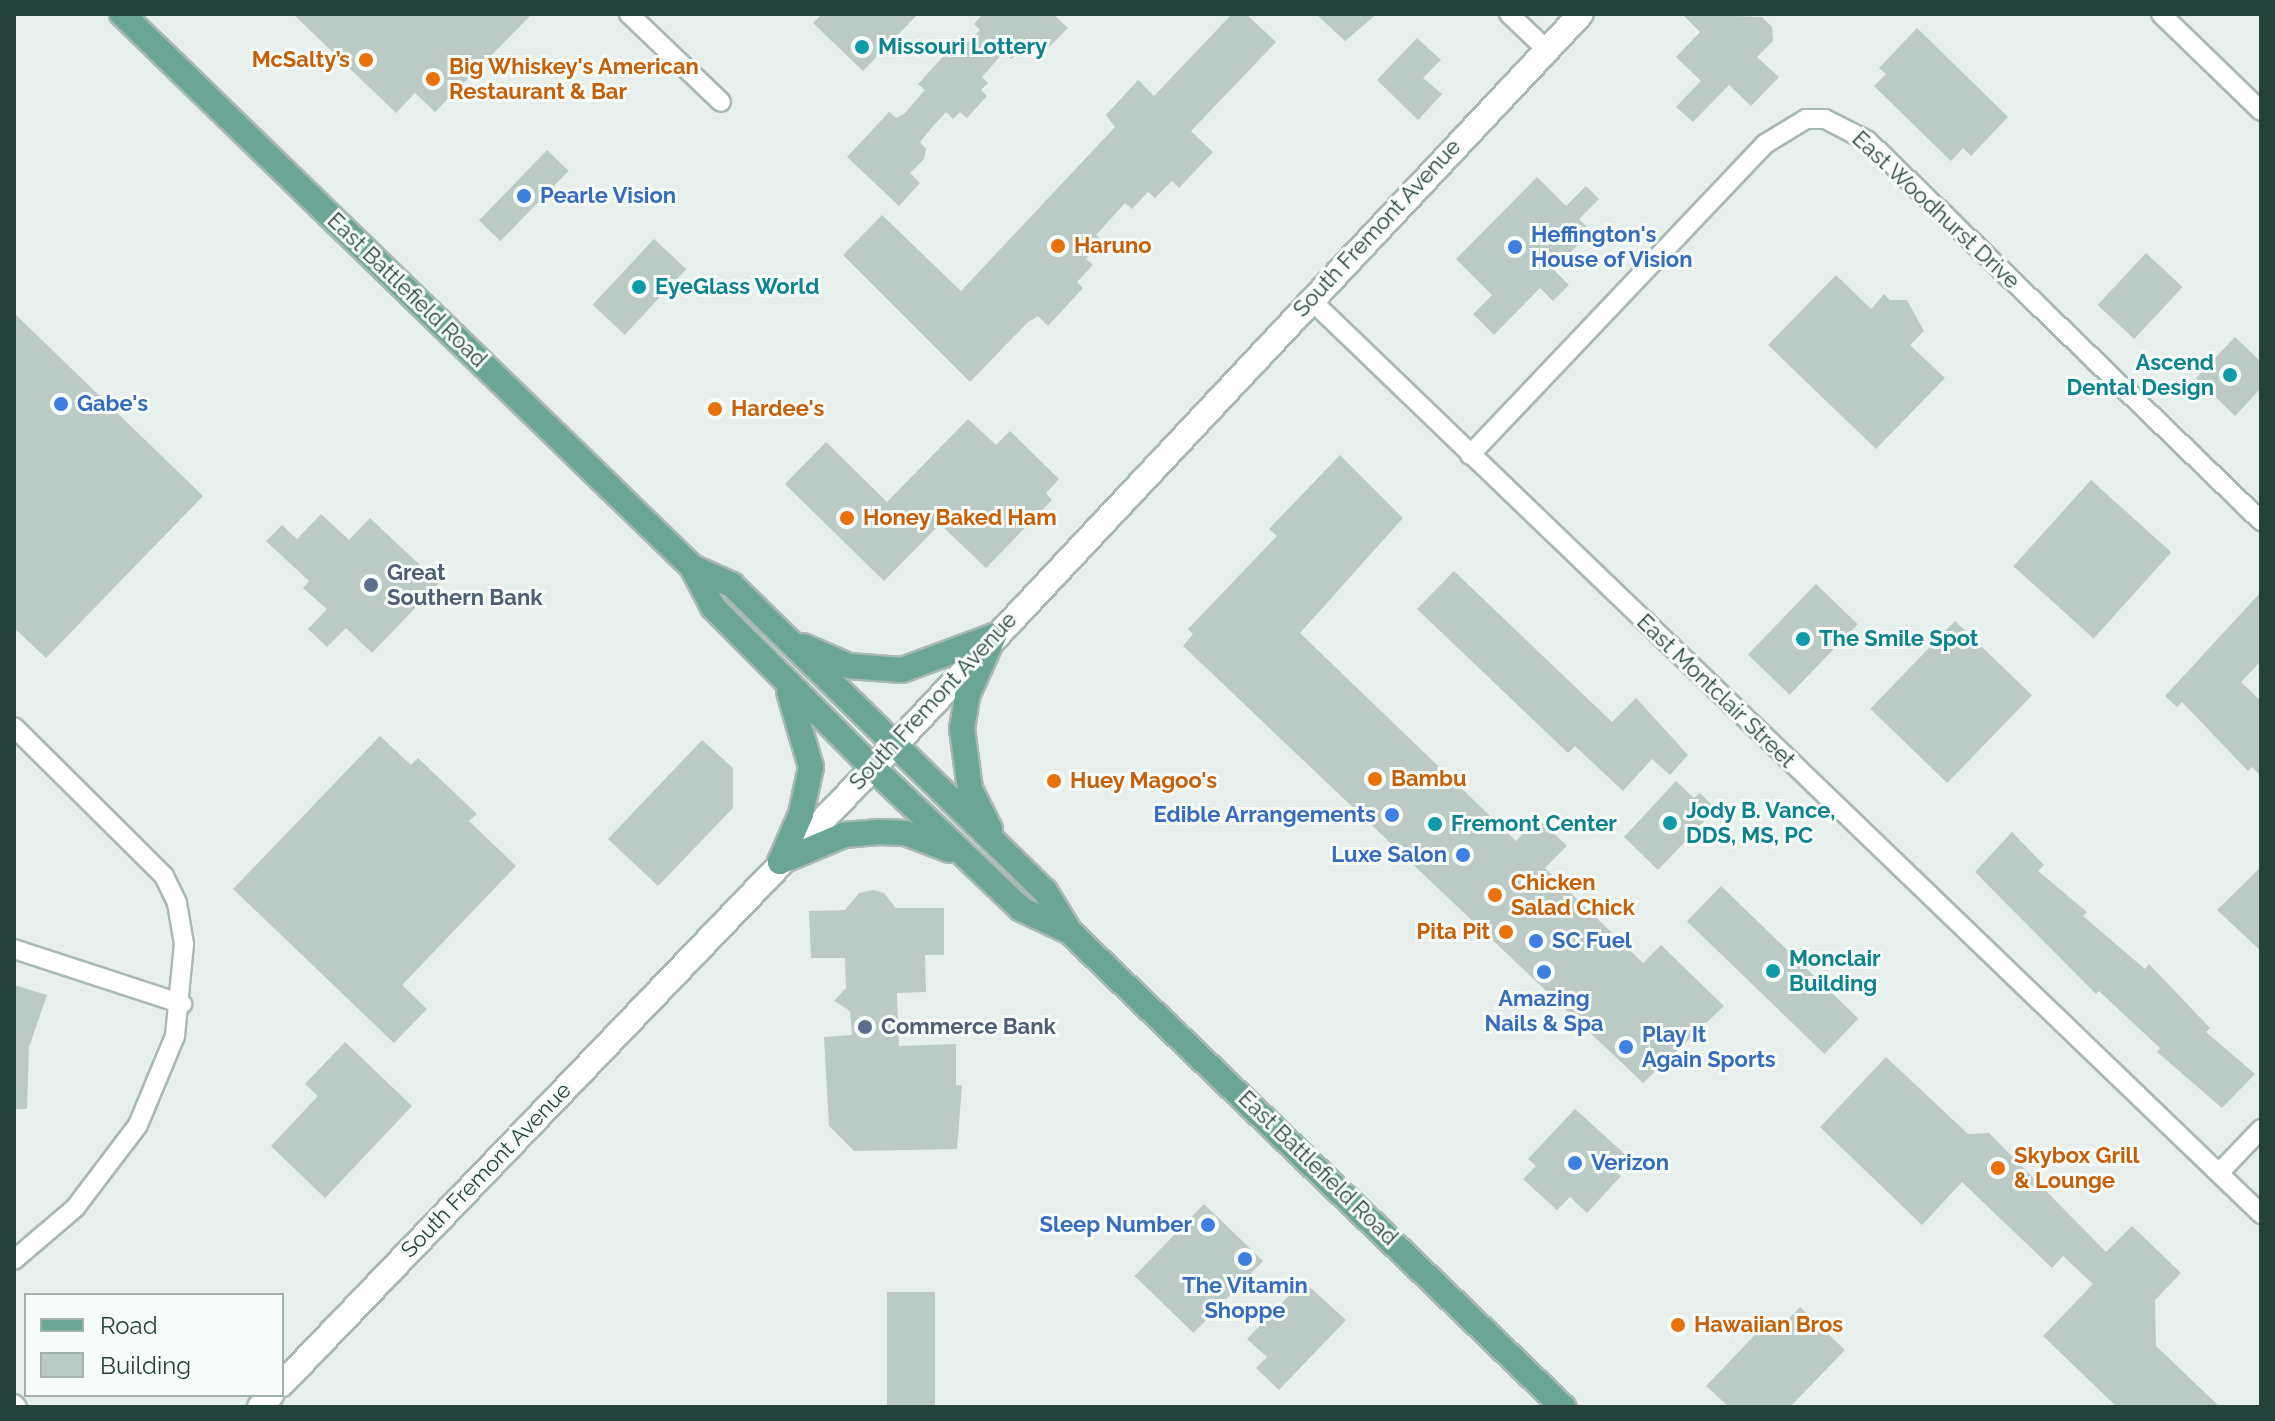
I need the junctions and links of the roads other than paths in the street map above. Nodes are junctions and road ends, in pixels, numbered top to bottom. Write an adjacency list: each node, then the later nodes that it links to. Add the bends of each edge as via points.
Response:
1 (122, 14): 12 (main road, East Battlefield Road)
2 (629, 14): 7 (street)
3 (1509, 14): 6 (street)
4 (1581, 14): 6 (main road, South Fremont Avenue)
5 (2161, 14): 8 (street)
6 (1546, 49): 9 (main road, South Fremont Avenue)
7 (721, 102)
8 (2261, 111)
9 (1310, 299): 10 (street, East Montclair Street); 14 (main road, South Fremont Avenue)
10 (1470, 455): 11 (street, East Woodhurst Drive, via 1765,144 1806,119 1825,119 1868,141); 26 (street, East Montclair Street)
11 (2261, 521)
12 (692, 567): 13 (main road, East Battlefield Road, via 732,585); 15 (main road, East Battlefield Road, via 713,607)
13 (782, 634): 14 (main road, via 824,657 880,671 902,670); 17 (main road, East Battlefield Road)
14 (994, 636): 17 (main road, South Fremont Avenue); 19 (main road, via 967,696 962,729 970,789)
15 (775, 670): 18 (main road, East Battlefield Road); 21 (main road, via 797,704 811,767 801,814)
16 (14, 727): 24 (street, via 164,876 181,920)
17 (895, 745): 18 (main road, South Fremont Avenue); 19 (main road, East Battlefield Road)
18 (872, 767): 20 (main road, East Battlefield Road); 21 (main road, South Fremont Avenue)
19 (998, 845): 22 (main road, East Battlefield Road, via 1045,891)
20 (967, 858): 21 (main road, via 933,841 879,832 844,835); 22 (main road, East Battlefield Road, via 1021,909)
21 (780, 862): 29 (main road, South Fremont Avenue)
22 (1070, 932): 30 (main road, East Battlefield Road)
23 (14, 949): 24 (street)
24 (182, 1004): 28 (street, via 164,1068 123,1150 75,1208)
25 (2261, 1129): 26 (street)
26 (2219, 1173): 27 (street, East Montclair Street)
27 (2261, 1214)
28 (14, 1260)
29 (284, 1382)
30 (1563, 1407)

